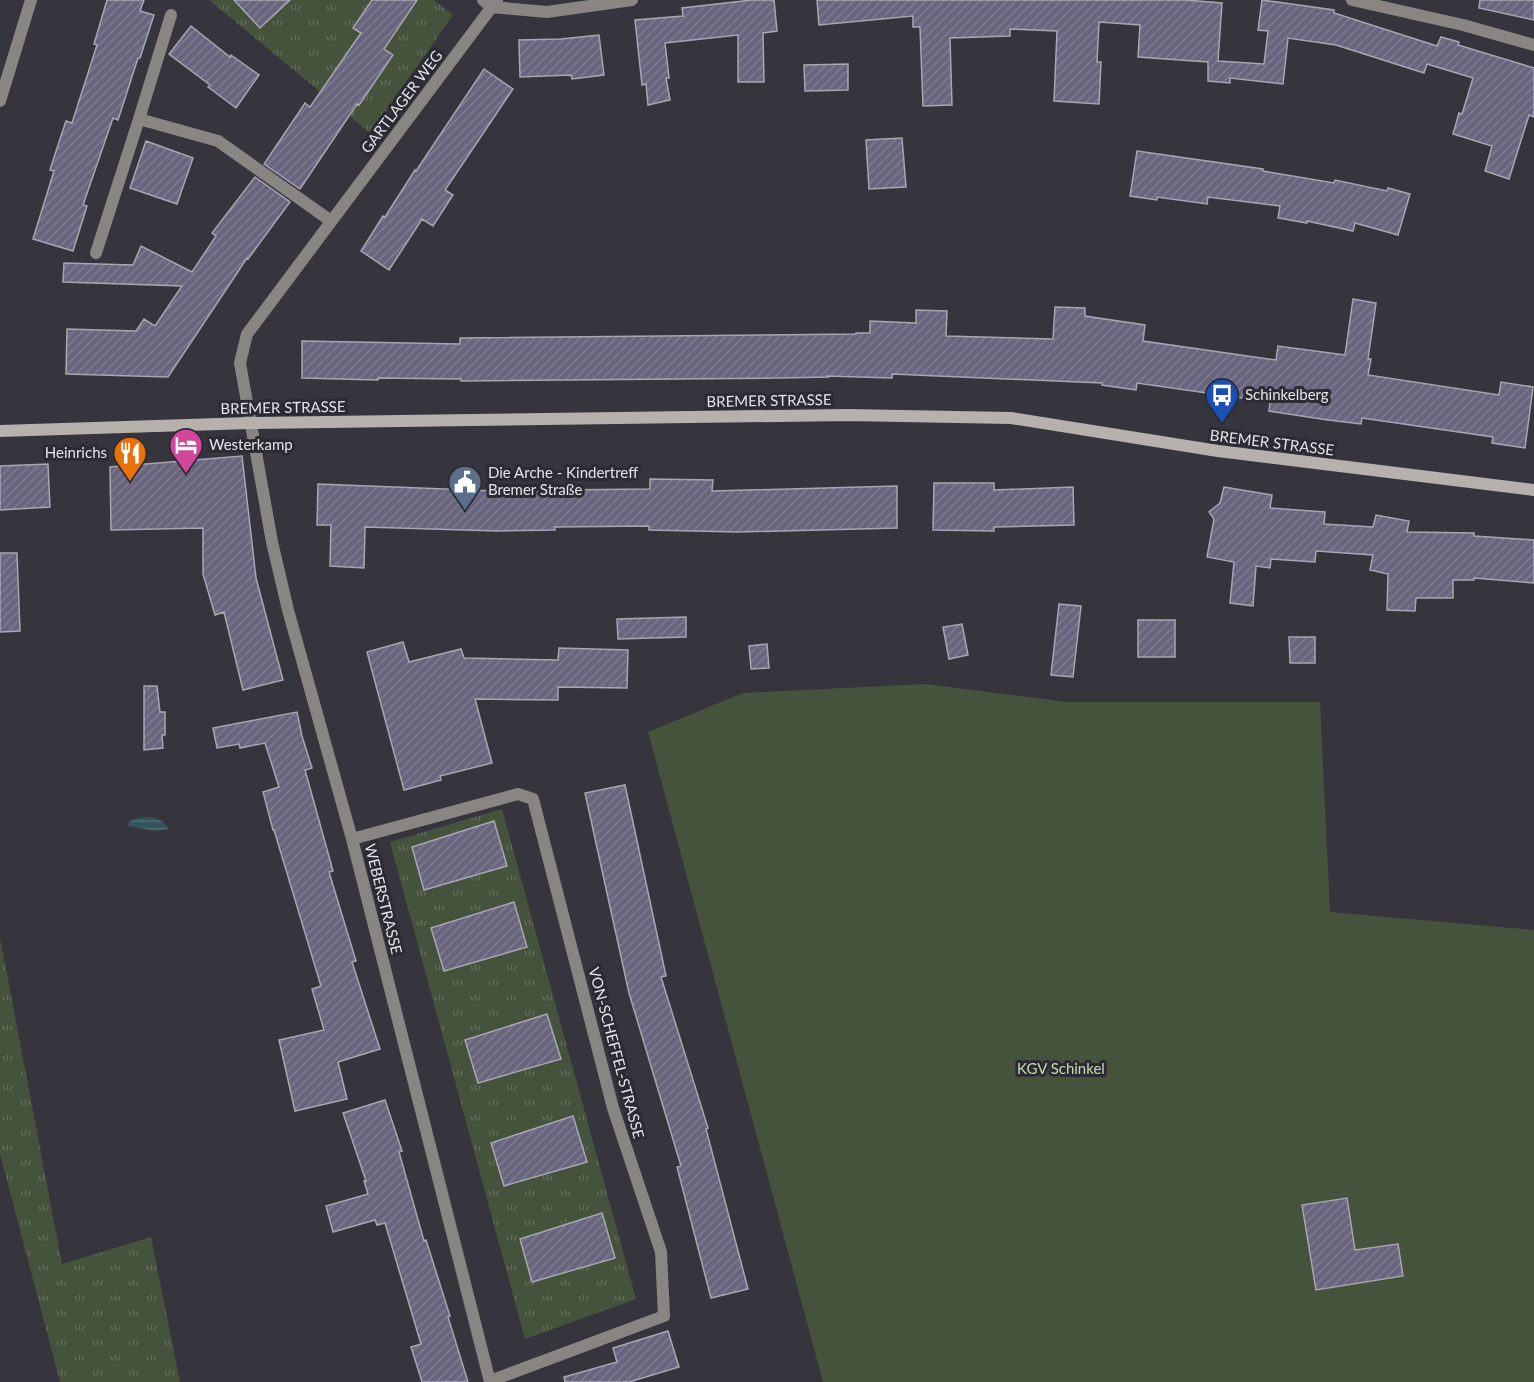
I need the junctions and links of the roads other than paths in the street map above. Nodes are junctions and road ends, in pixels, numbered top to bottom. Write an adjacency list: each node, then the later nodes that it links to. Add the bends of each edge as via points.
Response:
1 (31, 0): 7 (street)
2 (632, 0): 4 (street, via 548,12)
3 (1352, 0): 6 (street)
4 (490, 2): 9 (street, GARTLAGER WEG)
5 (171, 15): 8 (street)
6 (1534, 45)
7 (0, 101)
8 (139, 119): 9 (street, via 218,141); 10 (street)
9 (331, 221): 11 (street, GARTLAGER WEG, via 247,334 240,363)
10 (96, 253)
11 (250, 423): 12 (main road, BREMER STRASSE); 13 (main road, BREMER STRASSE, via 847,415 1011,418 1218,452); 14 (street, WEBERSTRASSE, via 288,610)
12 (0, 431)
13 (1534, 490)
14 (352, 839): 15 (street, WEBERSTRASSE); 15 (street, VON-SCHEFFEL-STRASSE, via 518,794 532,799 613,1108 661,1252 664,1316)
15 (490, 1382)

